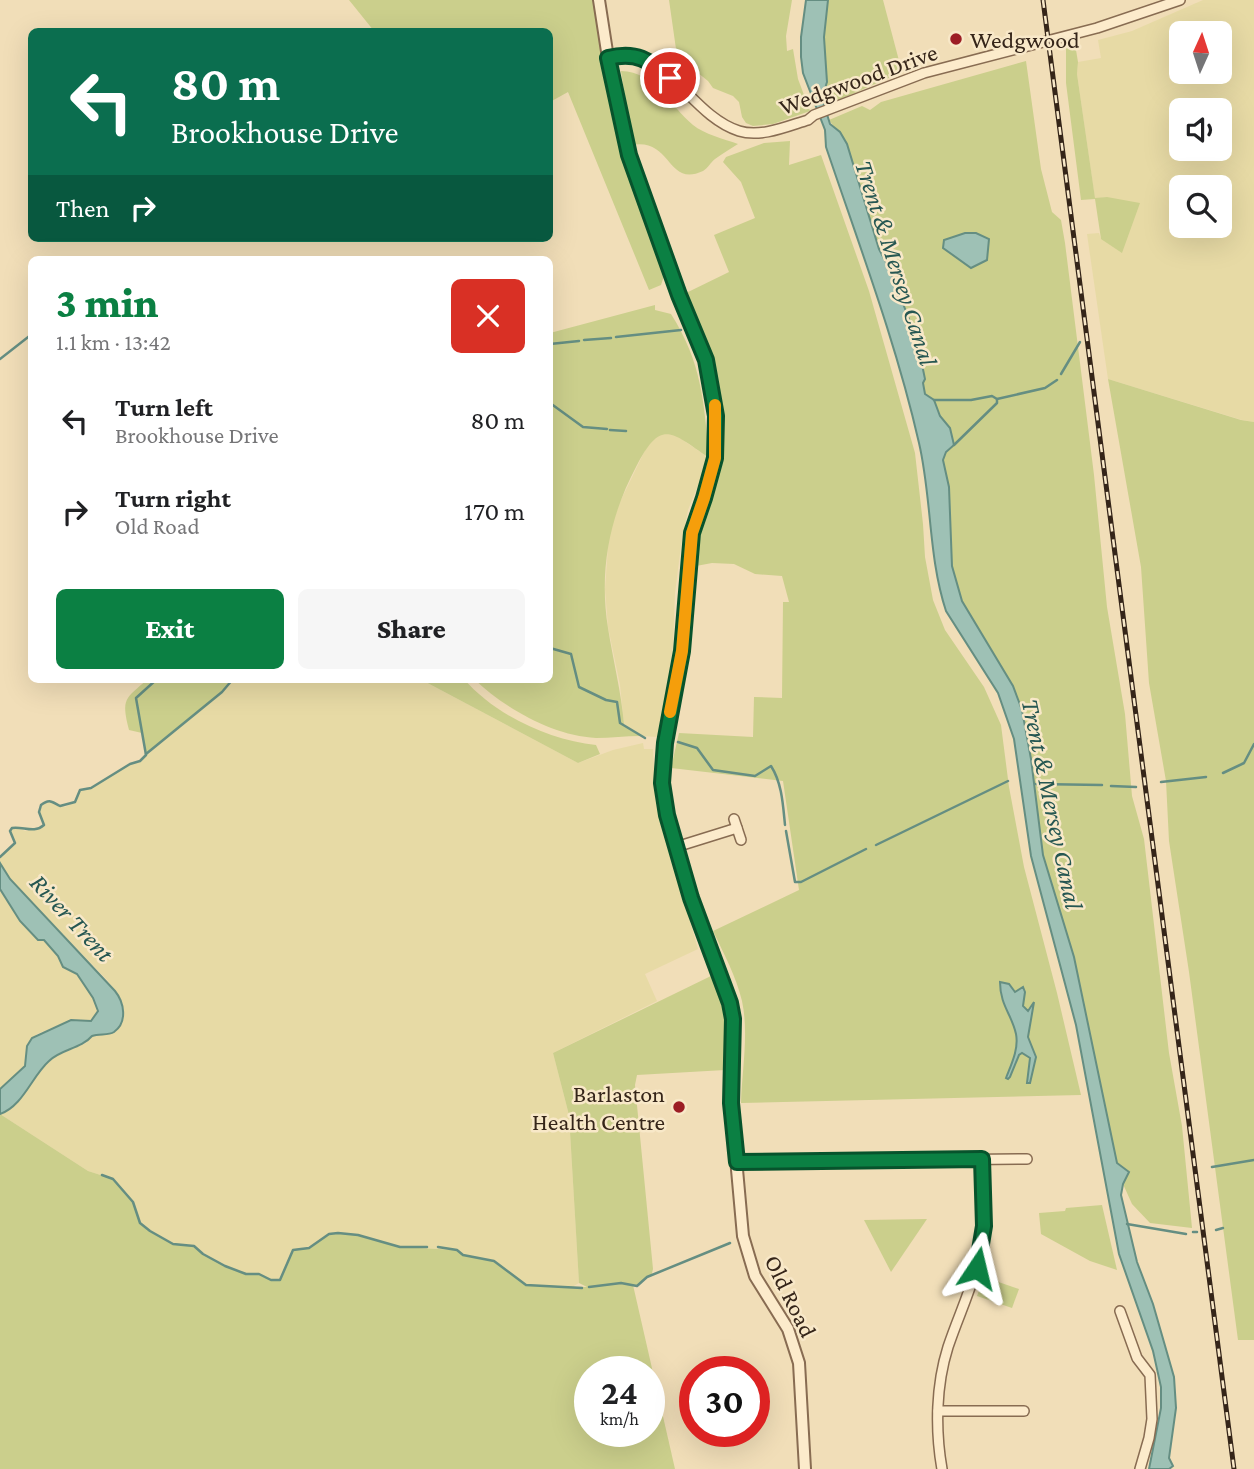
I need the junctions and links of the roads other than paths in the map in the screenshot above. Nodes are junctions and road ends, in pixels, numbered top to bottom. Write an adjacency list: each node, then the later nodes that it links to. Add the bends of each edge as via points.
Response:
1 (599, 0): 3 (street, Old Road)
2 (1180, 0): 3 (street, Wedgwood Drive, via 1097,29 925,73 808,120 757,133 740,131 708,113 646,59)
3 (608, 58): 5 (street, Old Road, via 629,155 706,360 716,416 715,458 692,533 682,651 662,764 667,815)
4 (741, 840): 5 (street, via 736,823)
5 (676, 847): 8 (street, Old Road, via 730,1003)
6 (982, 1159): 7 (street); 8 (street); 11 (street, via 982,1246 943,1364)
7 (1027, 1159)
8 (737, 1162): 12 (street, Old Road, via 743,1236 755,1276 788,1329 799,1363)
9 (1120, 1311): 14 (street, via 1137,1358 1150,1375 1152,1419)
10 (1024, 1411): 11 (street)
11 (938, 1412): 13 (street)
12 (805, 1469)
13 (942, 1469)
14 (1140, 1469)

